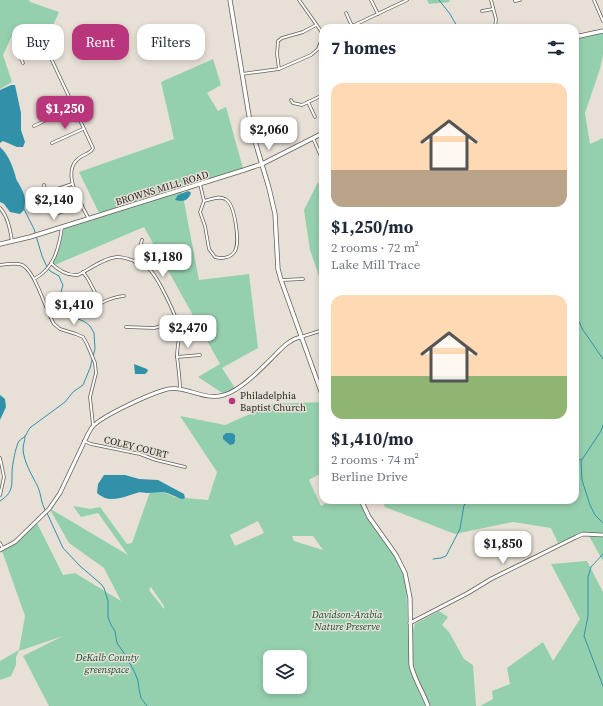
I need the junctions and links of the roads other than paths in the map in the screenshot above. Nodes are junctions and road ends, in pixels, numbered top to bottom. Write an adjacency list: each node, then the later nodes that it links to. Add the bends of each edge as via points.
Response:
1 (230, 0): 27 (main road)
2 (299, 0): 10 (street)
3 (304, 0): 10 (street)
4 (371, 0): 14 (street)
5 (405, 0): 14 (street)
6 (490, 0): 11 (street)
7 (520, 0): 9 (street)
8 (594, 0): 15 (street)
9 (515, 2)
10 (301, 3): 20 (street)
11 (493, 9): 12 (street); 19 (street)
12 (482, 11)
13 (346, 13): 17 (street)
14 (378, 14): 18 (street)
15 (602, 17): 16 (street)
16 (603, 21)
17 (351, 24)
18 (356, 24)
19 (495, 24)
20 (316, 25): 21 (street); 26 (street, via 278,41)
21 (319, 30)
22 (603, 31): 23 (main road)
23 (579, 36)
24 (319, 46): 26 (street, via 311,55)
25 (23, 63): 32 (street, via 17,51 42,39)
26 (279, 69): 27 (street)
27 (242, 74): 41 (main road, via 251,128)
28 (319, 97): 31 (street)
29 (291, 100): 31 (street, via 298,105)
30 (42, 102): 34 (street)
31 (308, 102): 33 (street)
32 (73, 107): 34 (street); 36 (street)
33 (315, 117)
34 (49, 118): 35 (street)
35 (34, 126)
36 (83, 129): 39 (street); 42 (street, via 93,150 75,163 71,174)
37 (319, 135): 38 (main road, BROWNS MILL ROAD)
38 (313, 138): 40 (street); 41 (main road, BROWNS MILL ROAD)
39 (52, 144)
40 (319, 153)
41 (262, 164): 43 (main road, BROWNS MILL ROAD); 60 (main road, via 275,214)
42 (72, 184): 44 (street, via 46,193); 46 (street)
43 (200, 184): 45 (street); 49 (main road, BROWNS MILL ROAD)
44 (44, 185)
45 (204, 201): 45 (street, via 200,212 209,248 215,257 222,258 232,254 236,248 234,218 228,199)
46 (82, 205): 48 (street); 49 (street)
47 (0, 208): 52 (street, via 5,214)
48 (55, 214)
49 (89, 219): 50 (main road, BROWNS MILL ROAD)
50 (63, 226): 52 (main road, BROWNS MILL ROAD); 55 (street)
51 (142, 240): 54 (street)
52 (12, 242): 53 (main road, BROWNS MILL ROAD)
53 (0, 244)
54 (135, 262): 57 (street, via 114,258); 64 (street, via 154,275)
55 (51, 263): 57 (street, via 70,275); 58 (street)
56 (0, 265): 58 (street, via 22,264)
57 (83, 272): 62 (street)
58 (34, 279): 72 (street, via 54,324 80,336 89,346 96,366 90,397)
59 (303, 279): 60 (street)
60 (280, 280): 67 (main road)
61 (124, 296): 62 (street)
62 (101, 304): 63 (street, via 79,310)
63 (73, 308)
64 (176, 318): 65 (street, via 158,327); 69 (street, via 180,334)
65 (126, 327)
66 (319, 331): 67 (street)
67 (301, 337): 70 (main road); 71 (street, via 283,347 258,372 226,395 211,397)
68 (200, 356): 69 (street)
69 (178, 357): 71 (street)
70 (319, 386)
71 (180, 389): 72 (street, via 160,391 107,416)
72 (93, 426): 73 (street)
73 (84, 441): 75 (street, COLEY COURT); 80 (street, via 53,503 15,542)
74 (0, 458): 76 (street, via 4,477)
75 (185, 467)
76 (0, 495)
77 (363, 504): 81 (main road, via 405,573 410,592)
78 (603, 535): 81 (street, via 583,534 576,537)
79 (0, 544): 80 (street)
80 (1, 550)
81 (410, 623): 82 (main road, via 411,665)
82 (428, 706)

